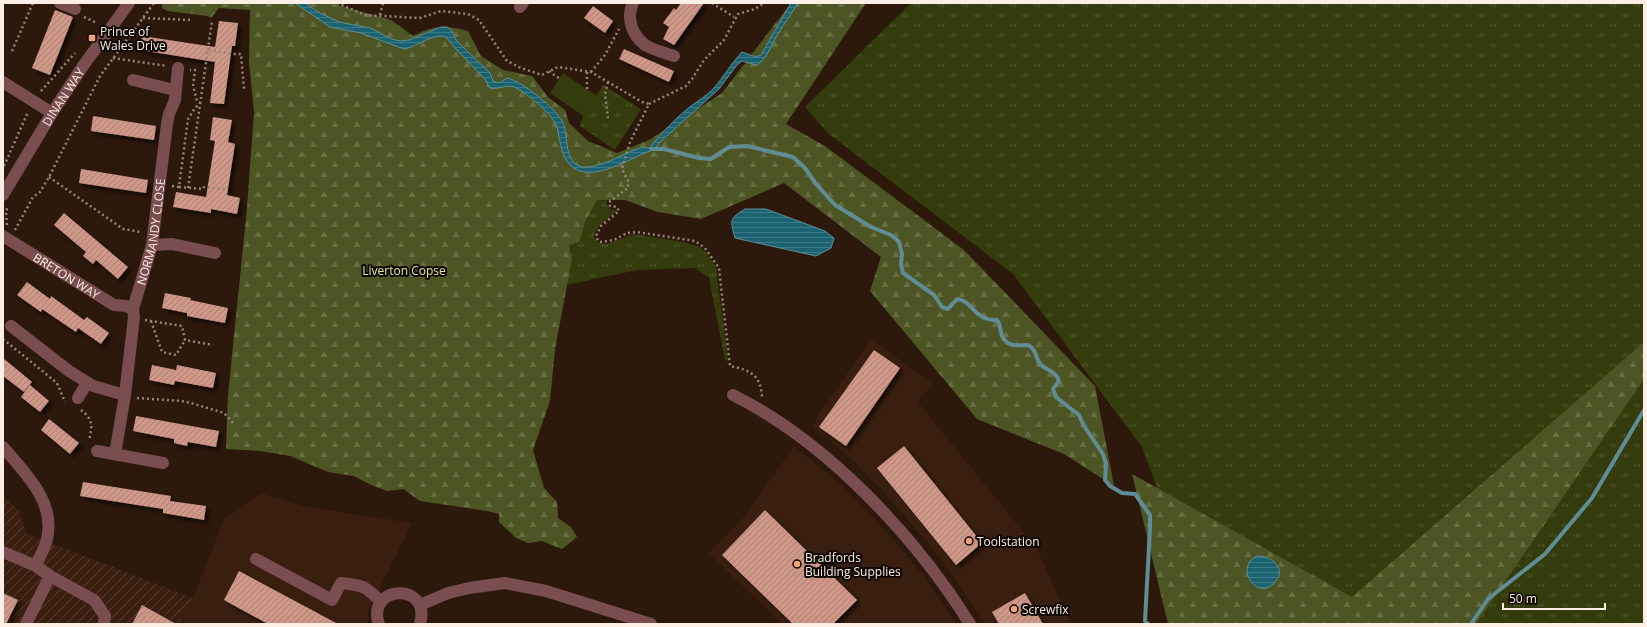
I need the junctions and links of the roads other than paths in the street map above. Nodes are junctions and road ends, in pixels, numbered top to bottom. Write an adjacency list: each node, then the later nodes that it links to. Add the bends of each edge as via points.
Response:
1 (60, 3): 4 (street)
2 (129, 3): 10 (street, DINAN WAY)
3 (633, 3): 5 (street, via 630,8 630,22 634,32 646,45)
4 (75, 9)
5 (674, 56)
6 (178, 68): 9 (street, NORMANDY CLOSE)
7 (133, 80): 9 (street)
8 (3, 82): 10 (street)
9 (176, 90): 13 (street, NORMANDY CLOSE, via 167,124)
10 (52, 113): 11 (street, DINAN WAY)
11 (3, 195)
12 (7, 238): 15 (street, BRETON WAY, via 114,305)
13 (153, 239): 14 (street); 15 (street, NORMANDY CLOSE)
14 (215, 253)
15 (134, 313): 19 (street, NORMANDY CLOSE)
16 (11, 326): 17 (street)
17 (87, 382): 19 (street); 20 (street)
18 (733, 395): 36 (street, via 781,422 866,493 951,593)
19 (124, 396): 23 (street, NORMANDY CLOSE)
20 (73, 401)
21 (96, 446): 23 (street)
22 (3, 447): 27 (street, via 34,483 45,503 47,536)
23 (115, 454): 24 (street)
24 (163, 464)
25 (3, 552): 27 (street)
26 (256, 559): 29 (street, via 332,600 341,583 360,585)
27 (36, 566): 28 (street)
28 (50, 576): 31 (street); 32 (street, via 94,600 105,616)
29 (381, 602): 30 (street, via 396,592 414,597); 33 (street, via 377,610)
30 (420, 605): 34 (street); 35 (street, via 448,593 505,583 546,591)
31 (26, 624)
32 (104, 624)
33 (379, 624)
34 (420, 624)
35 (651, 624)
36 (970, 624)

